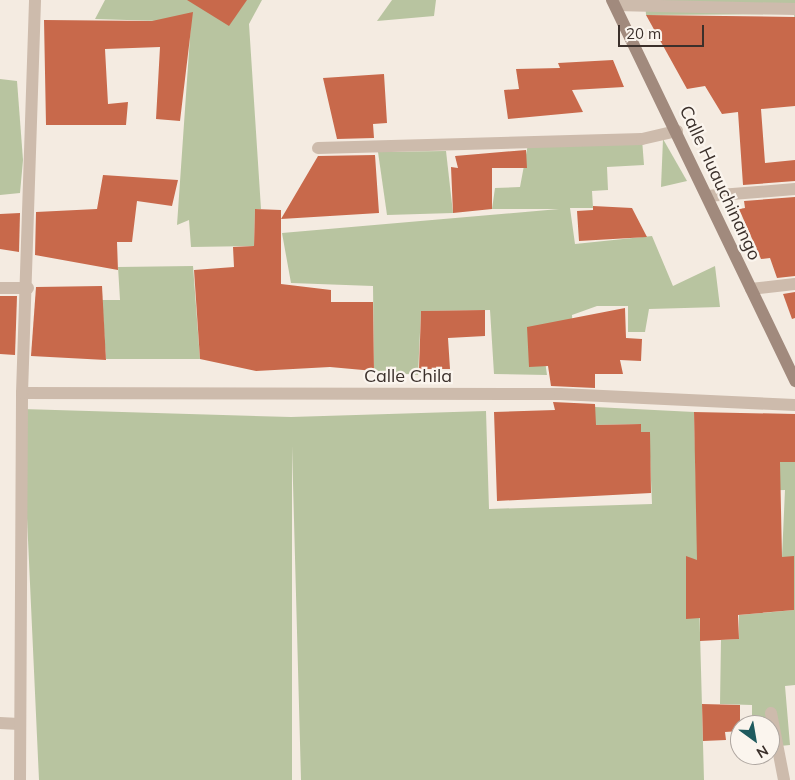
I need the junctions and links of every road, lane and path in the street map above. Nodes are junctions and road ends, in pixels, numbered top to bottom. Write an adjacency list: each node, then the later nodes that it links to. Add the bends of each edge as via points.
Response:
1 (35, 0): 10 (street)
2 (614, 3): 3 (street); 4 (main road, Calle Huauchinango)
3 (795, 9)
4 (677, 131): 5 (street, via 642,139); 7 (main road, Calle Huauchinango)
5 (318, 148)
6 (795, 189): 7 (street)
7 (707, 196): 11 (main road, Calle Huauchinango)
8 (795, 284): 11 (street)
9 (0, 288): 10 (street)
10 (28, 288): 13 (street)
11 (751, 289): 12 (main road, Calle Huauchinango)
12 (795, 381)
13 (22, 393): 14 (street, Calle Chila, via 560,394); 17 (street)
14 (795, 405)
15 (770, 713): 19 (street)
16 (0, 724): 17 (street)
17 (19, 724): 18 (street)
18 (20, 780)
19 (784, 780)

